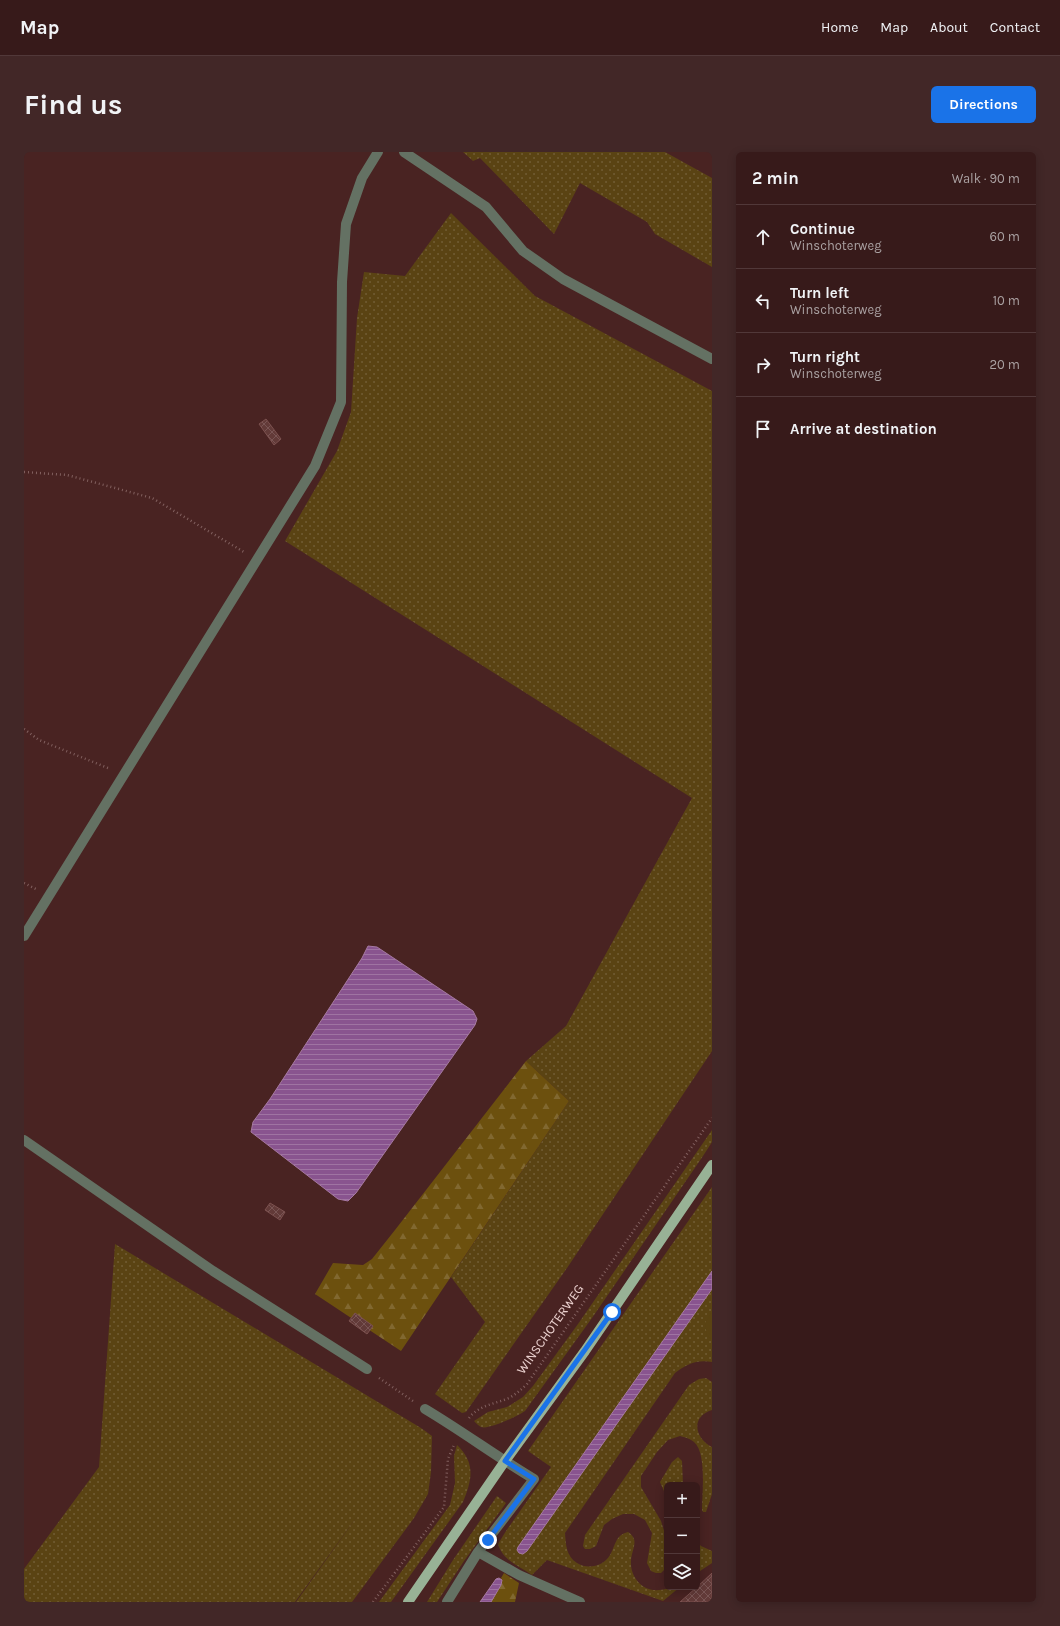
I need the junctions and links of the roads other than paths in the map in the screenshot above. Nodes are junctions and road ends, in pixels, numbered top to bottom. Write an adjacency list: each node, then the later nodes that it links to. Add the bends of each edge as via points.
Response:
1 (378, 152): 4 (street, via 362,178 346,224 342,282 341,402 315,466)
2 (404, 152): 3 (street, via 486,207 523,251 563,279)
3 (712, 359)
4 (24, 936)
5 (24, 1140): 7 (street, via 213,1271)
6 (712, 1165): 9 (main road, via 585,1351)
7 (367, 1370)
8 (424, 1409): 9 (street)
9 (505, 1461): 10 (street, via 534,1479); 11 (main road)
10 (478, 1552): 12 (street); 13 (street, via 519,1575)
11 (408, 1602)
12 (447, 1602)
13 (580, 1602)

